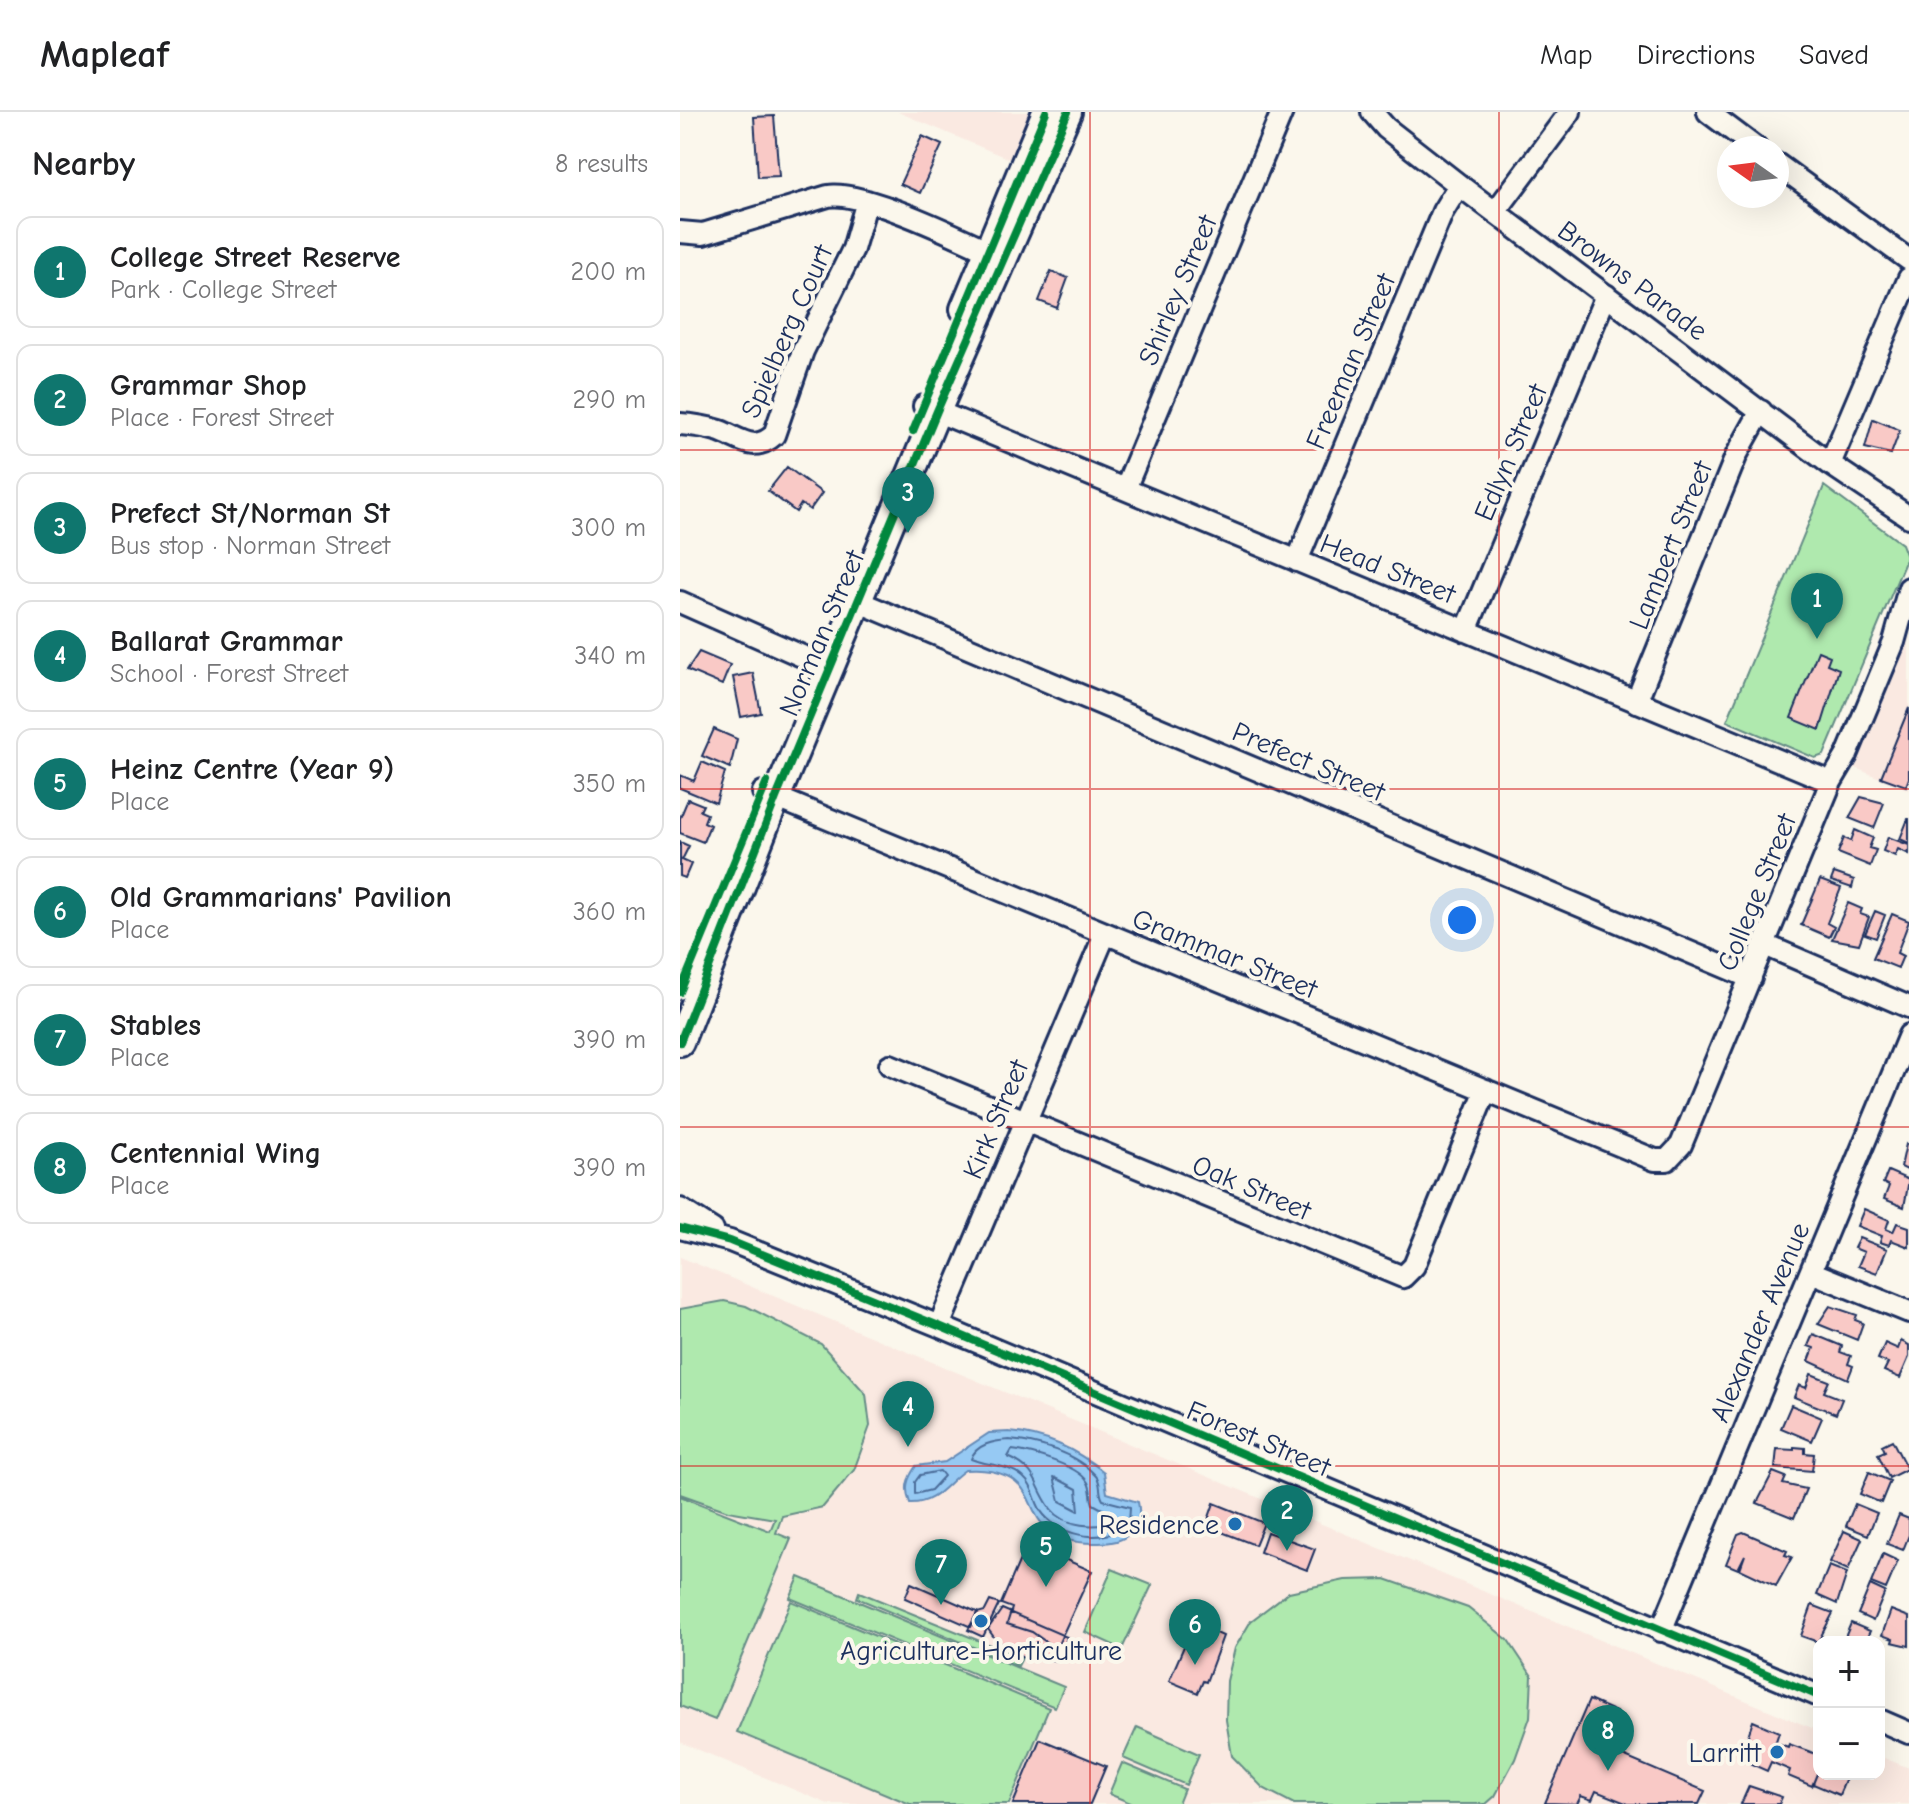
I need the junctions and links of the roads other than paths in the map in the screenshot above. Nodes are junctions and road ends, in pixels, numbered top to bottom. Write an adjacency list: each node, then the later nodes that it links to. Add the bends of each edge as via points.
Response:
1 (1046, 112): 13 (main road, Norman Street)
2 (1068, 112): 13 (main road, Norman Street)
3 (1282, 112): 22 (street, Shirley Street)
4 (1372, 112): 9 (street, Browns Parade)
5 (1570, 112): 11 (street)
6 (1716, 115): 7 (street)
7 (1741, 136)
8 (1789, 173): 14 (street)
9 (1459, 185): 11 (street, Browns Parade); 25 (street, Freeman Street, via 1443,211)
10 (867, 201): 12 (street, via 836,195 703,234); 13 (street); 19 (street, Spielberg Court, via 853,249 803,351 774,435 751,445 718,431)
11 (1496, 211): 16 (street, Browns Parade)
12 (680, 232)
13 (997, 255): 17 (main road, Norman Street)
14 (1909, 260)
15 (1909, 278): 20 (street)
16 (1606, 295): 18 (street, Browns Parade); 30 (street, Edlyn Street)
17 (930, 409): 22 (street, Head Street); 27 (main road, Norman Street)
18 (1761, 411): 20 (street, Browns Parade); 33 (street, Lambert Street, via 1737,454)
19 (680, 424)
20 (1830, 464): 21 (street, Browns Parade)
21 (1864, 488): 23 (street, Browns Parade); 24 (street, Browns Parade)
22 (1125, 489): 25 (street, Head Street)
23 (1909, 517)
24 (1909, 530)
25 (1297, 561): 30 (street, Head Street)
26 (1909, 588): 31 (street, College Street)
27 (851, 599): 32 (main road, Norman Street); 38 (street, Prefect Street)
28 (680, 602): 32 (street)
29 (1909, 613): 31 (street, College Street)
30 (1466, 631): 33 (street, Head Street)
31 (1894, 642): 34 (street, College Street)
32 (823, 666): 35 (main road, Norman Street)
33 (1636, 702): 34 (street, Head Street)
34 (1831, 782): 37 (street, College Street)
35 (769, 795): 36 (street, Grammar Street); 39 (main road, Norman Street); 42 (main road, Norman Street)
36 (1105, 934): 44 (street, Grammar Street); 45 (street, Kirk Street)
37 (1765, 945): 38 (street, College Street); 40 (street)
38 (1751, 978): 46 (street, College Street, via 1681,1145)
39 (680, 992)
40 (1909, 1007)
41 (1909, 1035): 50 (street, Alexander Avenue)
42 (680, 1042)
43 (890, 1065): 45 (street, Oak Street)
44 (1486, 1090): 45 (street, Oak Street, via 1406,1282); 46 (street, Grammar Street, via 1655,1160)
45 (1024, 1122): 52 (street, Kirk Street)
46 (1667, 1160)
47 (680, 1209): 49 (street, Forest Street)
48 (680, 1228): 49 (street, Forest Street)
49 (730, 1241): 52 (street, Forest Street)
50 (1811, 1272): 51 (street); 53 (street, Alexander Avenue)
51 (1909, 1312)
52 (939, 1326): 53 (street, Forest Street)
53 (1661, 1631): 54 (street, Forest Street)
54 (1813, 1694)
55 (1885, 1723): 56 (street)
56 (1909, 1733)

